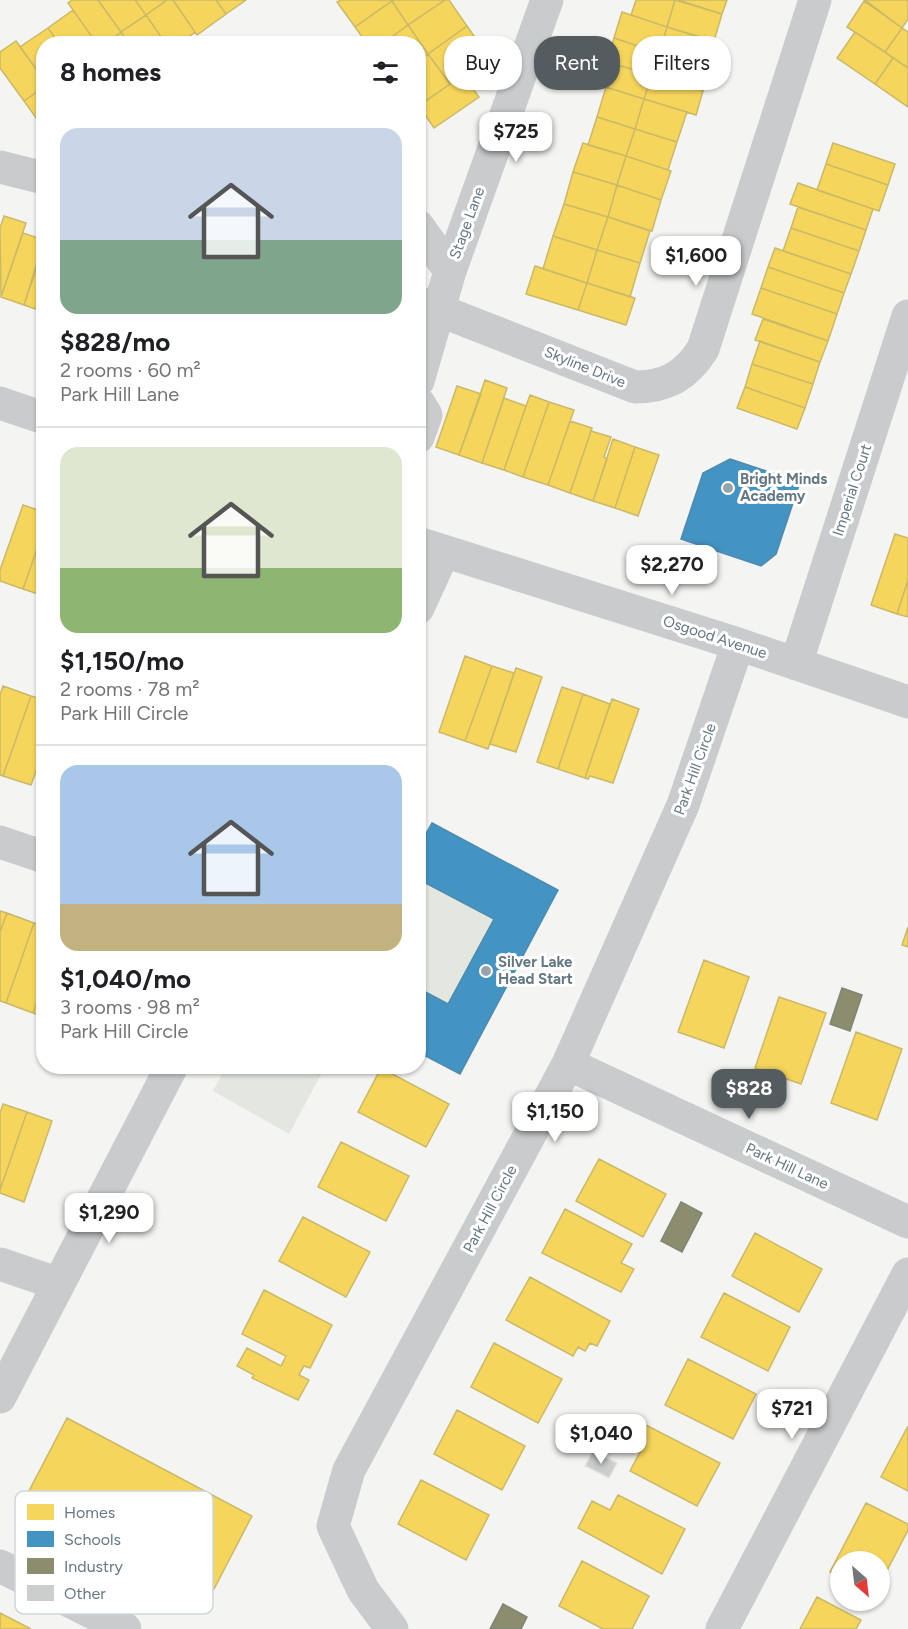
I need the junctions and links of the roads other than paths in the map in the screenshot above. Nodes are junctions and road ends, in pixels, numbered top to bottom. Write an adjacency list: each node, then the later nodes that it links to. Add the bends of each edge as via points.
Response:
1 (815, 0): 7 (street, Skyline Drive, via 703,350 692,366 656,387 635,387)
2 (540, 5): 6 (street, Stage Lane)
3 (0, 167): 4 (street)
4 (36, 176)
5 (426, 237): 6 (street)
6 (450, 271): 7 (street, Stage Lane)
7 (428, 305): 9 (street, Stage Lane)
8 (908, 316): 15 (street, Imperial Court)
9 (426, 320)
10 (0, 403): 11 (street)
11 (36, 415)
12 (431, 547): 13 (street); 14 (street, Osgood Avenue)
13 (426, 570)
14 (738, 644): 15 (street, Osgood Avenue); 19 (street, Park Hill Circle, via 683,806)
15 (796, 664): 16 (street, Osgood Avenue)
16 (908, 702)
17 (0, 842): 18 (street)
18 (36, 854)
19 (568, 1064): 21 (street, Park Hill Lane); 30 (street, Park Hill Circle, via 349,1470 333,1526 363,1590)
20 (168, 1074): 24 (street)
21 (908, 1222)
22 (0, 1264): 24 (street)
23 (908, 1274): 31 (street)
24 (59, 1284): 25 (street)
25 (0, 1397)
26 (0, 1566): 27 (street)
27 (15, 1574)
28 (95, 1614): 29 (street)
29 (125, 1629)
30 (392, 1629)
31 (722, 1629)

